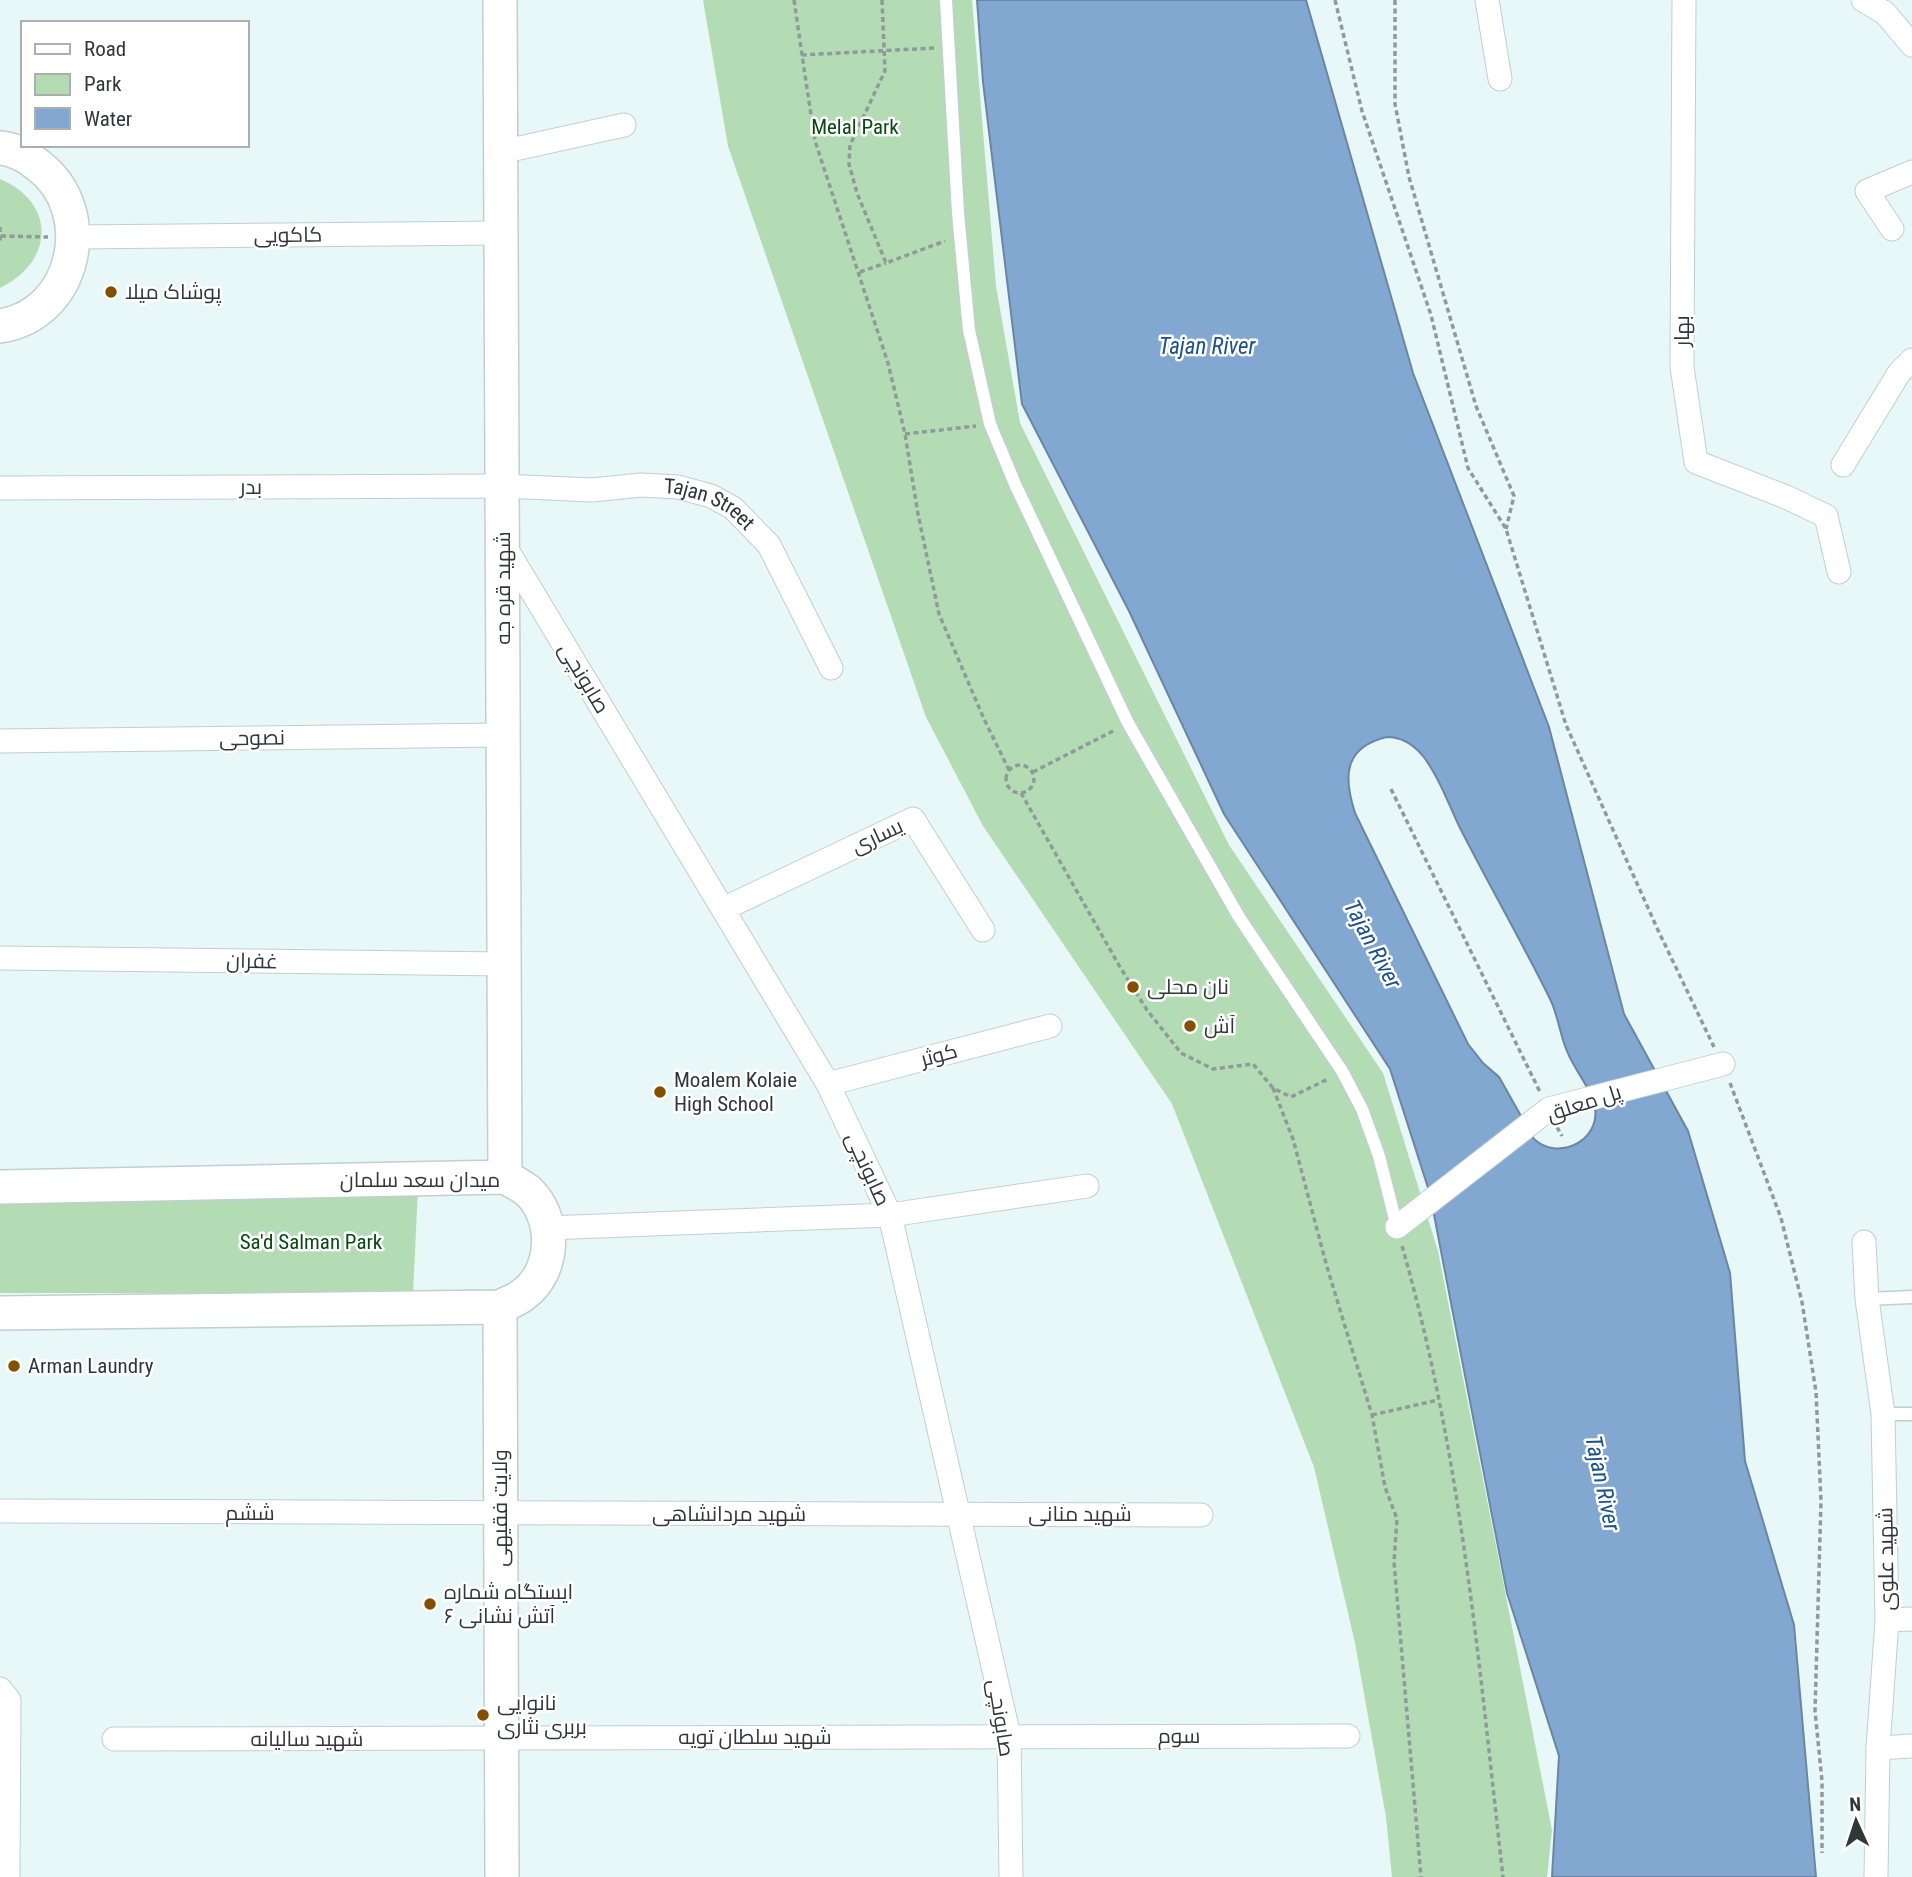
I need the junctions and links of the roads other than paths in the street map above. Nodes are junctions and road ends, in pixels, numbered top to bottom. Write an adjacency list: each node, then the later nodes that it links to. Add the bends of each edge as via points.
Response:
1 (500, 0): 11 (street, شهید قره جه)
2 (947, 0): 37 (lane, via 969,330 990,424 1128,723 1240,917 1362,1109)
3 (1487, 0): 8 (street)
4 (1684, 0): 22 (street, بهار, via 1682,367 1696,462 1826,516)
5 (1863, 0): 7 (street)
6 (1897, 0): 7 (street)
7 (1905, 30)
8 (1500, 79)
9 (624, 125): 11 (street)
10 (0, 148): 15 (street, via 28,158 47,172 71,213)
11 (501, 152): 14 (street, شهید قره جه)
12 (1912, 172): 13 (street, via 1867,191)
13 (1892, 229)
14 (501, 233): 15 (street, کاکویی); 19 (street, شهید قره جه)
15 (74, 237): 16 (street, via 71,261 47,302)
16 (0, 326)
17 (1912, 360): 18 (street, via 1899,373)
18 (1843, 465)
19 (502, 486): 20 (street, بدر); 21 (street, شهید قره جه); 23 (street, Tajan Street, via 678,487 733,508 769,545)
20 (0, 488)
21 (502, 541): 24 (street, شهید قره جه); 26 (street, صابونچی)
22 (1839, 572)
23 (831, 667)
24 (503, 735): 25 (street, نصوحی); 29 (street, شهید قره جه)
25 (0, 741)
26 (723, 909): 27 (street, یساری, via 914,818); 32 (street, صابونچی)
27 (983, 930)
28 (0, 958): 29 (street, غفران)
29 (504, 964): 33 (street, شهید قره جه)
30 (1050, 1026): 32 (street, کوثر)
31 (1723, 1064): 37 (street, پل معلق, via 1549,1109)
32 (828, 1084): 36 (street, صابونچی)
33 (505, 1177): 34 (street, میدان سعد سلمان); 38 (street, میدان سعد سلمان, via 529,1192 545,1216)
34 (0, 1186)
35 (1087, 1186): 36 (street)
36 (890, 1215): 38 (street); 48 (street, صابونچی)
37 (1397, 1227)
38 (547, 1228): 42 (street, میدان سعد سلمان, via 550,1244 543,1271 525,1294)
39 (1864, 1242): 41 (street, شهید علوی)
40 (1912, 1297): 41 (lane)
41 (1867, 1299): 44 (street, شهید علوی)
42 (499, 1307): 43 (street); 47 (street, ولایت فقیهی)
43 (0, 1313)
44 (1883, 1413): 45 (lane); 51 (street, شهید علوی)
45 (1912, 1414)
46 (0, 1511): 47 (street, ششم)
47 (500, 1514): 48 (street, شهید مردانشاهی); 55 (street, ولایت فقیهی)
48 (958, 1514): 49 (street, شهید منانی); 53 (street, صابونچی)
49 (1201, 1515)
50 (1912, 1619): 51 (street)
51 (1887, 1620): 58 (street, شهید علوی)
52 (1, 1689): 59 (street, via 9,1700)
53 (1009, 1736): 54 (street, سوم); 55 (street, شهید سلطان تویه); 62 (street, صابونچی)
54 (1348, 1736)
55 (501, 1738): 56 (street, شهید سالیانه); 61 (street, ولایت فقیهی)
56 (114, 1739)
57 (1912, 1746): 58 (street)
58 (1878, 1748): 63 (street, شهید علوی)
59 (4, 1791): 60 (street)
60 (8, 1877)
61 (502, 1877)
62 (1011, 1877)
63 (1876, 1877)

